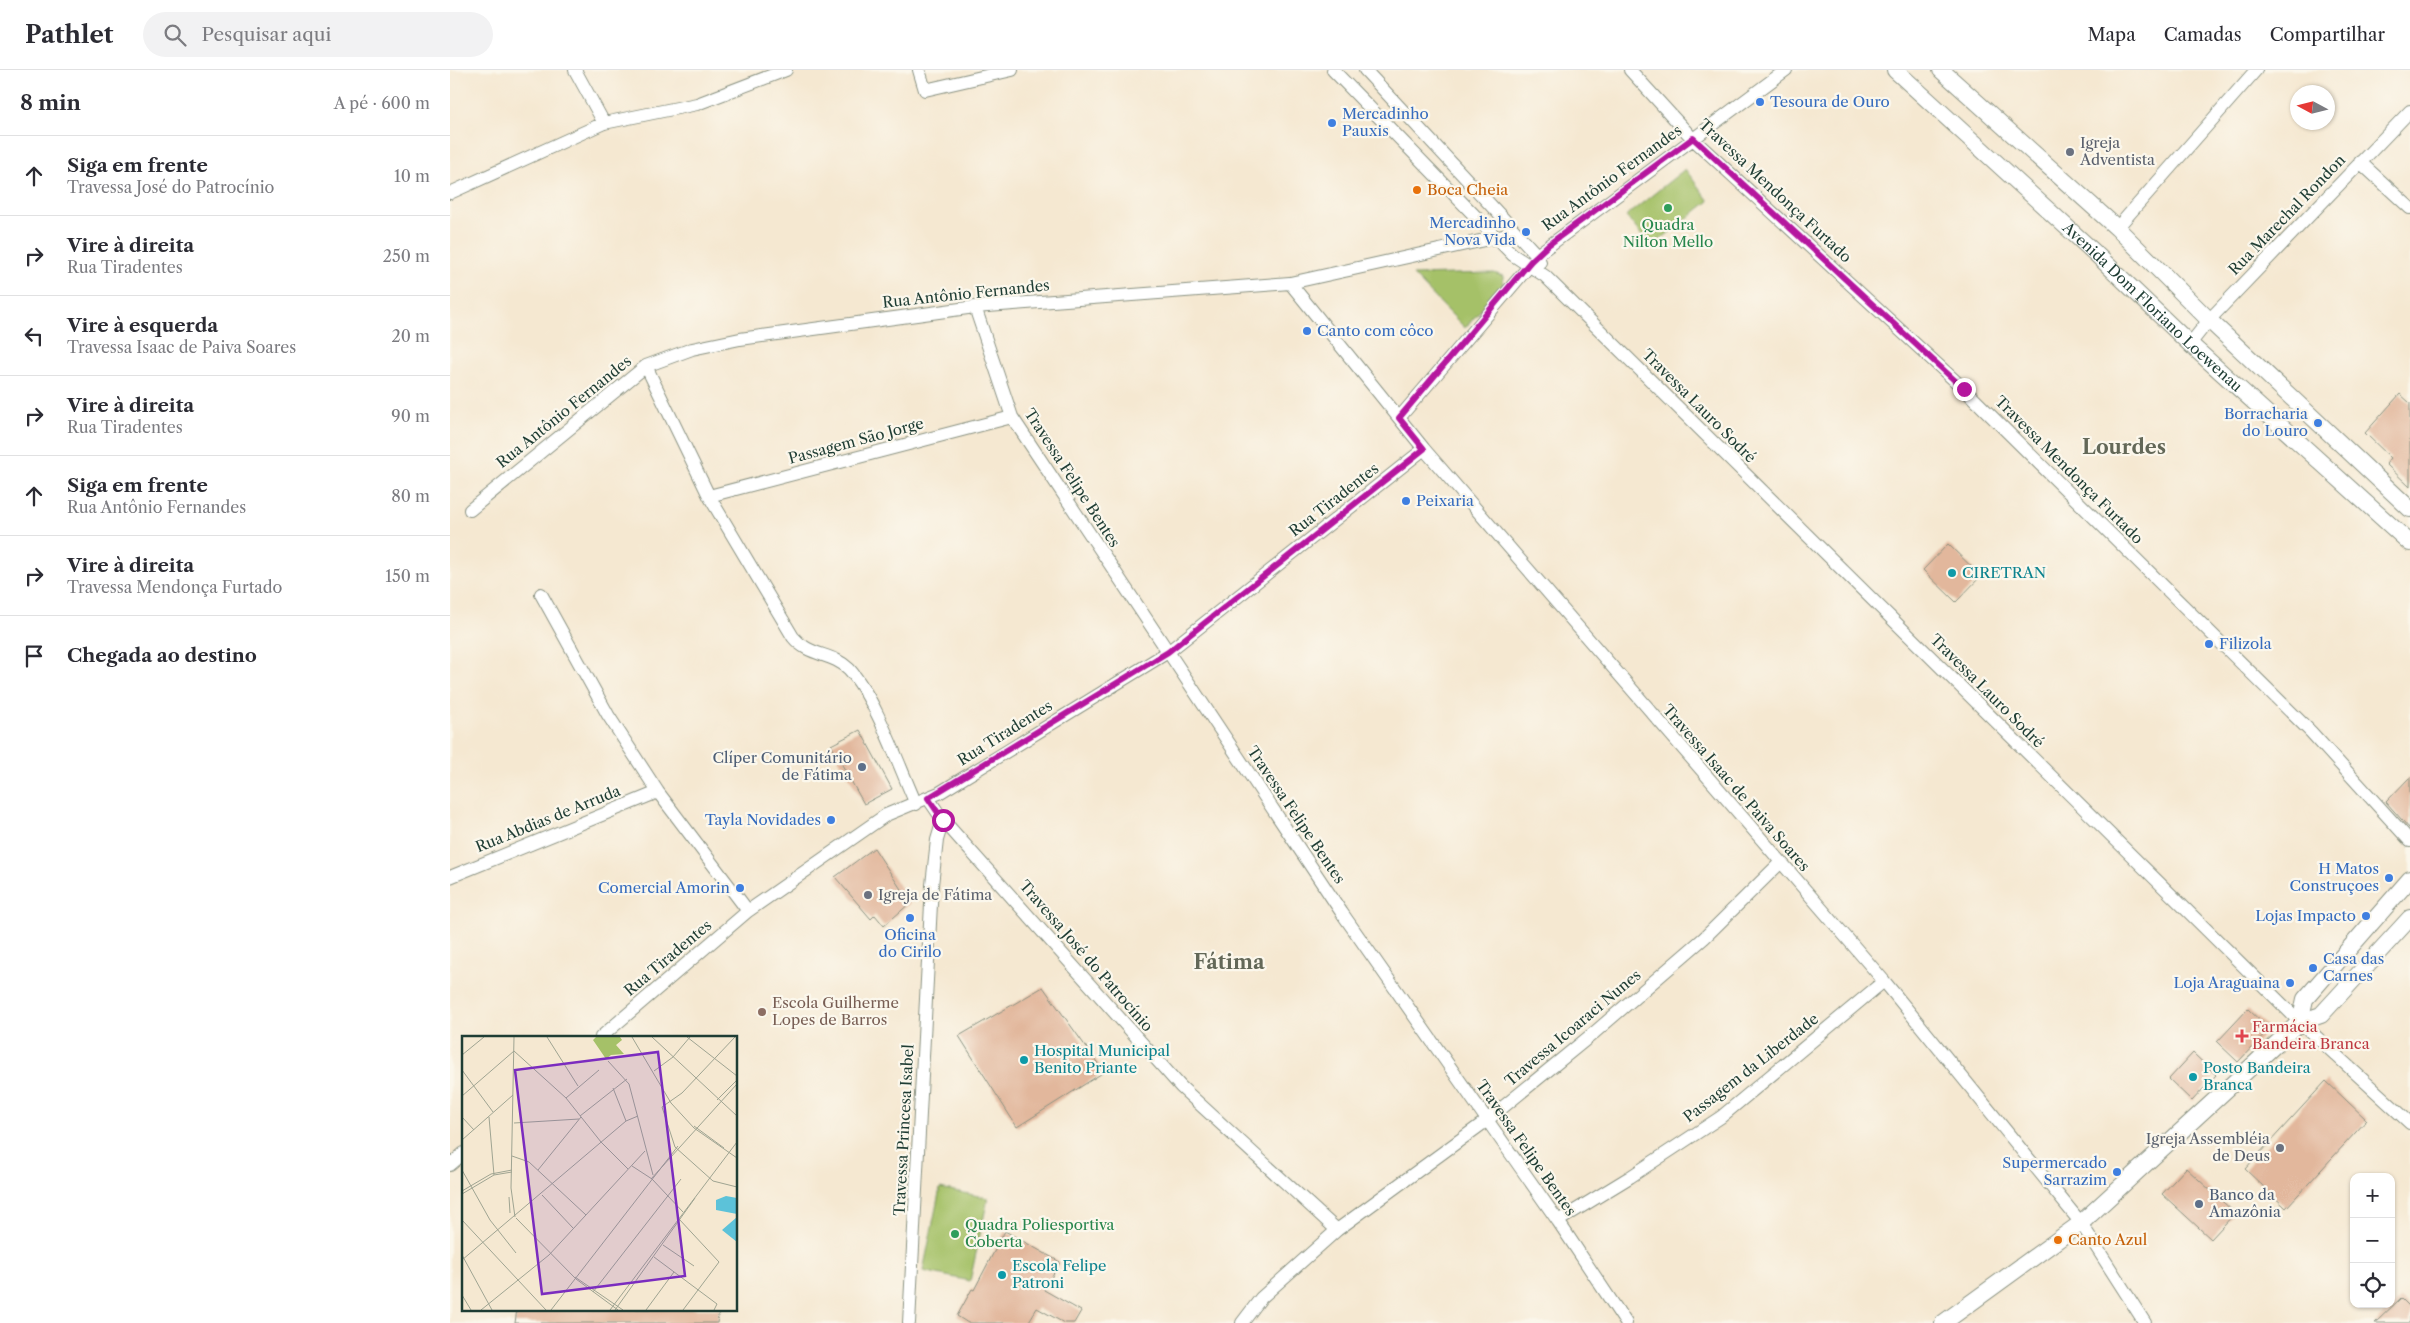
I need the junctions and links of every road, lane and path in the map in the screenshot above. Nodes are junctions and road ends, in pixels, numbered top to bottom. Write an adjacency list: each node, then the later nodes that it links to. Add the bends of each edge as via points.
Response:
1 (575, 70): 13 (street)
2 (786, 70): 13 (street, via 697,104)
3 (919, 70): 4 (street, via 925,90)
4 (1012, 70)
5 (1333, 70): 20 (street)
6 (1365, 70): 19 (street, Travessa Lauro Sodré)
7 (1630, 70): 14 (street, Travessa Mendonça Furtado)
8 (1786, 70): 14 (street, Rua Antônio Fernandes)
9 (1941, 70): 18 (street, Avenida Dom Floriano Loewenau)
10 (2256, 70): 18 (street)
11 (1901, 72): 25 (street, Avenida Dom Floriano Loewenau)
12 (2410, 111): 15 (street, Rua Marechal Rondon)
13 (604, 123): 16 (street)
14 (1693, 138): 21 (street, Rua Antônio Fernandes); 40 (street, Travessa Mendonça Furtado, via 1964,389 2311,732)
15 (2360, 162): 17 (street); 24 (street, Rua Marechal Rondon)
16 (450, 193)
17 (2410, 208)
18 (2117, 228): 24 (street, Avenida Dom Floriano Loewenau)
19 (1516, 233): 20 (street, Rua Antônio Fernandes); 21 (street, Travessa Lauro Sodré)
20 (1497, 238): 21 (street, via 1513,255); 22 (street, Rua Antônio Fernandes)
21 (1532, 261): 28 (street); 47 (street, Travessa Lauro Sodré)
22 (1290, 283): 23 (street, Rua Antônio Fernandes); 28 (street, Travessa Isaac de Paiva Soares)
23 (975, 307): 26 (street, Rua Antônio Fernandes, via 716,343); 27 (street, Travessa Felipe Bentes)
24 (2209, 320): 25 (street, Rua Marechal Rondon); 31 (street, Avenida Dom Floriano Loewenau)
25 (2190, 344): 33 (street, Avenida Dom Floriano Loewenau)
26 (646, 366): 30 (street); 32 (street, Rua Antônio Fernandes)
27 (1012, 417): 30 (street, Passagem São Jorge); 35 (street, Travessa Felipe Bentes)
28 (1399, 418): 29 (street, Travessa Isaac de Paiva Soares)
29 (1424, 449): 35 (street, Rua Tiradentes); 41 (street, Travessa Isaac de Paiva Soares)
30 (710, 496): 38 (street, via 793,637 805,649 839,662 848,669 868,697)
31 (2410, 509)
32 (470, 510)
33 (2410, 544)
34 (541, 594): 36 (street, via 608,715)
35 (1168, 652): 37 (street, Rua Tiradentes); 49 (street, Travessa Felipe Bentes)
36 (658, 792): 42 (street, Rua Abdias de Arruda); 44 (street)
37 (928, 798): 38 (street, Rua Tiradentes); 39 (street, Travessa José do Patrocínio)
38 (916, 804): 44 (street, Rua Tiradentes, via 886,815)
39 (943, 820): 55 (street, Travessa José do Patrocínio, via 1180,1087); 56 (street, Travessa Princesa Isabel, via 937,840 932,885)
40 (2410, 841)
41 (1780, 863): 46 (street, Travessa Isaac de Paiva Soares); 49 (street, Travessa Icoaraci Nunes, via 1704,938)
42 (450, 877)
43 (2410, 879): 47 (street, via 2304,1000)
44 (748, 911): 48 (street, Rua Tiradentes)
45 (2410, 918): 47 (street, via 2321,1015)
46 (1884, 981): 53 (street, Passagem da Liberdade, via 1721,1117); 54 (street, Travessa Isaac de Paiva Soares)
47 (2300, 1022): 50 (street, Travessa Lauro Sodré); 54 (street)
48 (602, 1036)
49 (1486, 1121): 53 (street, Travessa Felipe Bentes); 55 (street, Travessa Icoaraci Nunes)
50 (2410, 1123)
51 (462, 1155): 52 (street)
52 (450, 1165)
53 (1558, 1221): 58 (street, Travessa Felipe Bentes)
54 (2081, 1223): 59 (street); 60 (street, Travessa Isaac de Paiva Soares)
55 (1337, 1230): 57 (street, Travessa Icoaraci Nunes, via 1261,1298)
56 (909, 1323)
57 (1242, 1323)
58 (1626, 1323)
59 (1943, 1323)
60 (2145, 1323)

